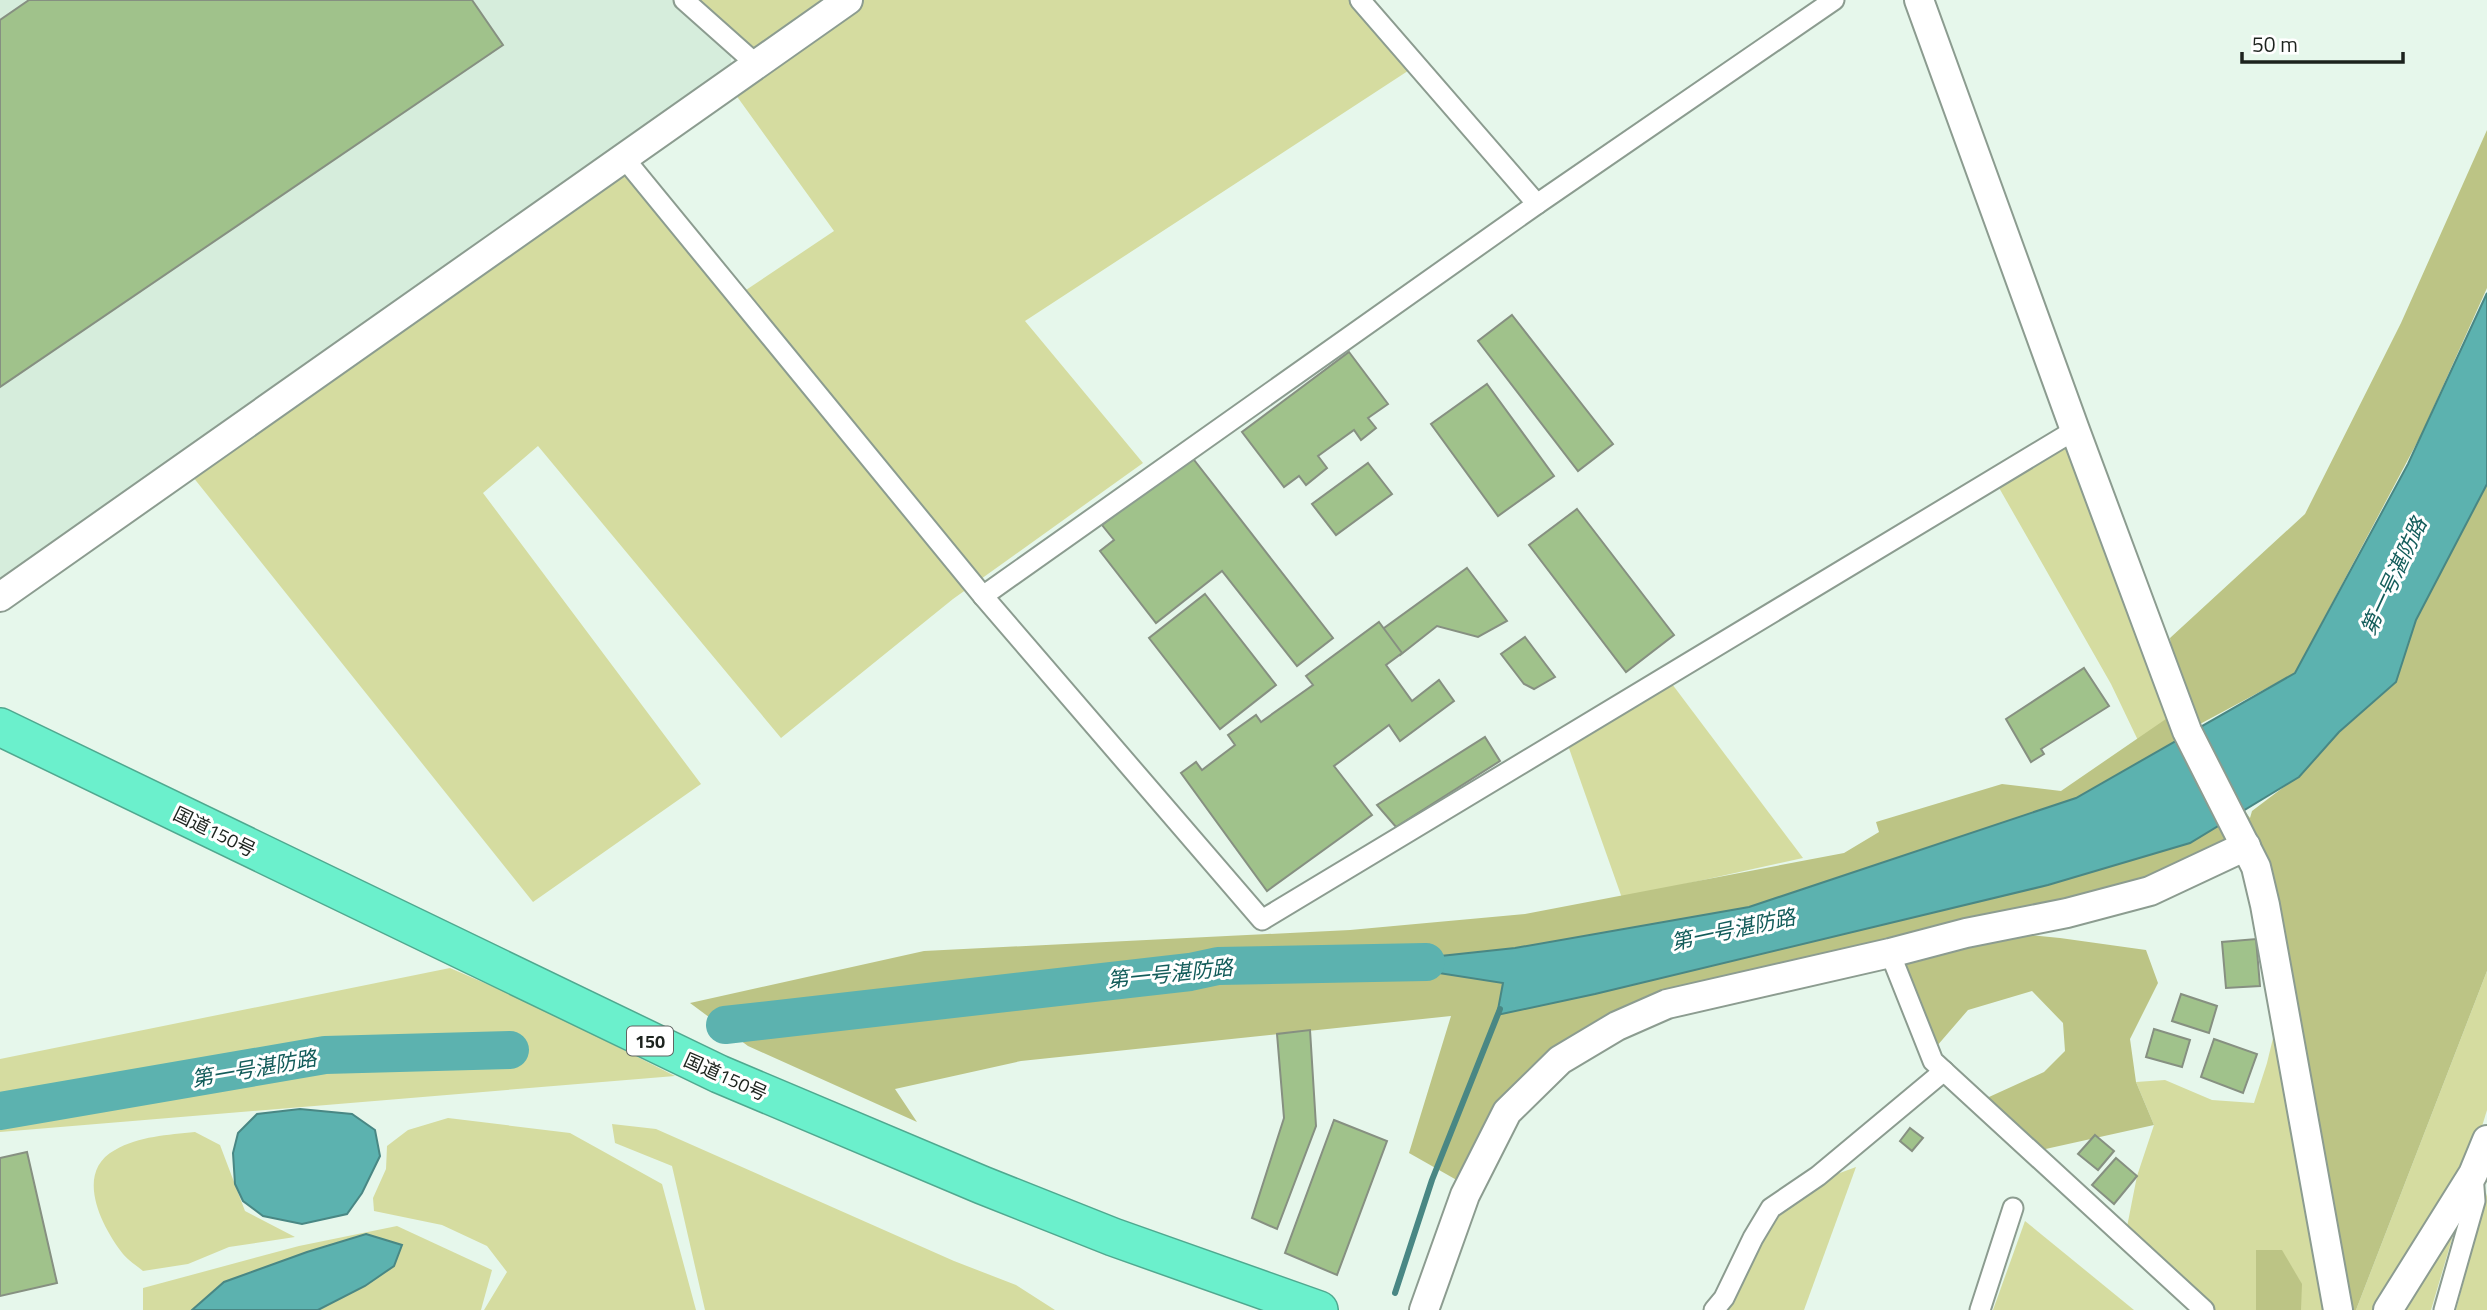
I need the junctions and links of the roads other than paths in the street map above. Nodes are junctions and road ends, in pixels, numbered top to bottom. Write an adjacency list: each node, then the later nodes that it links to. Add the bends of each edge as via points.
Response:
1 (684, 0): 6 (street)
2 (848, 0): 6 (street)
3 (1360, 0): 8 (street)
4 (1834, 0): 8 (street)
5 (1919, 0): 9 (street)
6 (756, 64): 7 (street)
7 (624, 158): 10 (street); 11 (street)
8 (1536, 204): 10 (street)
9 (2075, 430): 10 (street, via 1262,920); 13 (street, via 2187,731)
10 (983, 596)
11 (0, 597)
12 (0, 727): 19 (highway, 国道150号 / 150, via 719,1074 1113,1237)
13 (2246, 846): 14 (street, via 2150,891); 24 (street, via 2265,905)
14 (1890, 953): 15 (street, via 1933,1061); 20 (street, via 1667,1004 1617,1026 1560,1060 1507,1112 1465,1195)
15 (1944, 1072): 21 (street, via 1818,1176 1771,1208); 23 (street)
16 (2487, 1140): 17 (street)
17 (2473, 1174): 25 (street); 26 (street, via 2475,1201)
18 (2013, 1208): 22 (street)
19 (1318, 1310)
20 (1424, 1310)
21 (1714, 1310)
22 (1980, 1310)
23 (2204, 1310)
24 (2338, 1310)
25 (2388, 1310)
26 (2444, 1310)

